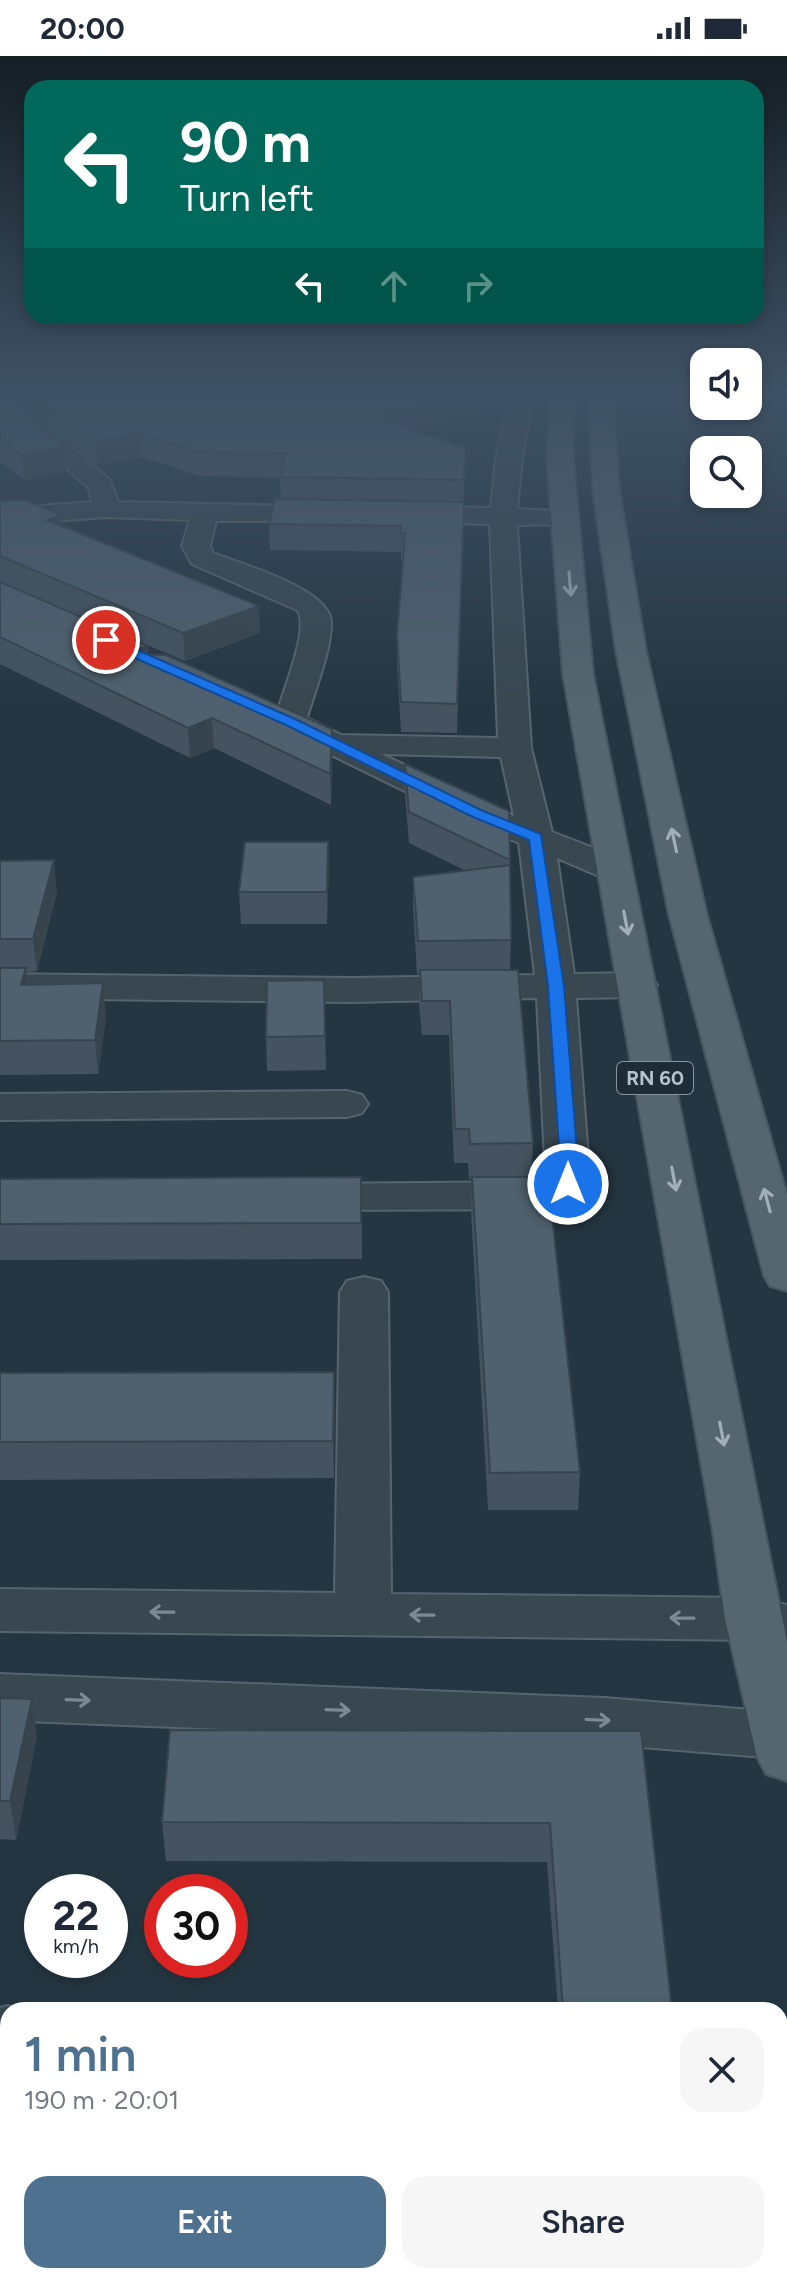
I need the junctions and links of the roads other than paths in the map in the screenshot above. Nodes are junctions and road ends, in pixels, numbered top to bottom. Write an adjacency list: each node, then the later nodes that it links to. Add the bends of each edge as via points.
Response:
1 (104, 499): 5 (street)
2 (505, 499): 9 (street)
3 (563, 499): 11 (main road, RN 60)
4 (607, 499): 24 (main road, one-way to 4, via 688,915 631,651)
5 (107, 509): 6 (street); 10 (street)
6 (205, 513): 7 (street); 13 (street, via 196,546 202,558 303,600 318,616)
7 (352, 513)
8 (382, 514): 9 (street)
9 (503, 516): 11 (street); 15 (street)
10 (0, 517)
11 (565, 518): 17 (main road, RN 60, one-way to 17, via 578,674)
12 (249, 703): 13 (street)
13 (290, 722): 14 (street)
14 (334, 742): 15 (street); 16 (street)
15 (515, 748): 16 (street)
16 (536, 837): 17 (street); 20 (street)
17 (614, 869): 18 (main road, RN 60, one-way to 18)
18 (637, 985): 20 (street); 28 (main road, RN 60, one-way to 28, via 736,1510)
19 (0, 986): 20 (street)
20 (556, 986): 23 (street, via 570,1176 563,1191 551,1196)
21 (347, 1104): 22 (street)
22 (0, 1107)
23 (265, 1197)
24 (787, 1276)
25 (364, 1292): 27 (street)
26 (0, 1610): 27 (street, one-way to 26)
27 (363, 1614): 28 (street, one-way to 27)
28 (770, 1622): 30 (main road, RN 60)
29 (0, 1697): 30 (street, one-way to 30, via 604,1721)
30 (785, 1743)

